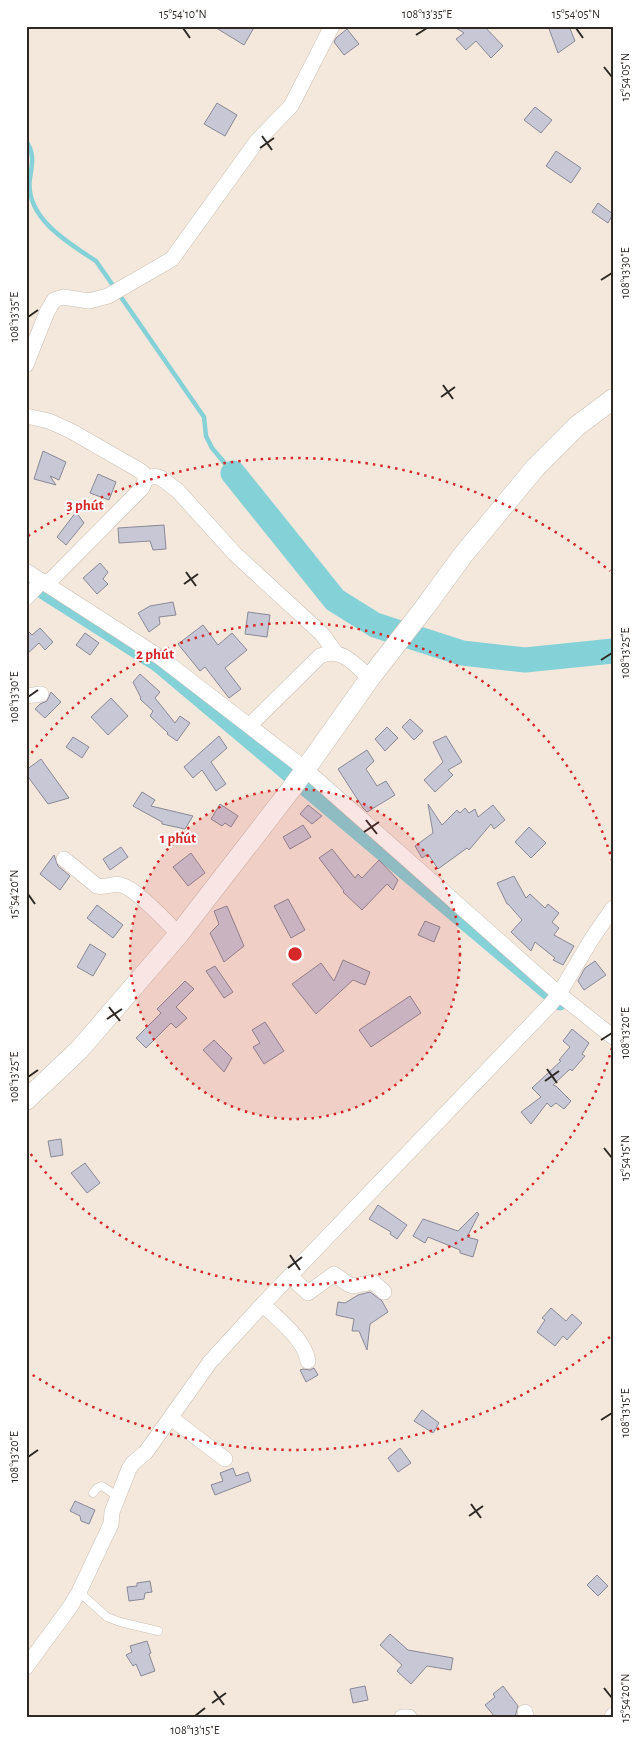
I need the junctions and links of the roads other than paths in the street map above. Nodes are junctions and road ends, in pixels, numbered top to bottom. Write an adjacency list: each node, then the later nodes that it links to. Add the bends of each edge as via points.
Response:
1 (332, 26): 2 (street, via 291,106 257,141 172,258 108,296 89,301 63,297 54,300)
2 (26, 365)
3 (613, 399): 10 (street, via 577,426 535,468 462,555)
4 (26, 416): 5 (street, via 49,421 71,431 144,473)
5 (146, 479): 7 (street, via 142,488); 9 (street, via 161,478 178,491 235,554 322,634)
6 (26, 571): 7 (street)
7 (44, 583): 8 (street); 11 (street, via 161,658)
8 (28, 596)
9 (336, 652): 10 (street); 11 (street, via 320,656)
10 (370, 678): 12 (street)
11 (250, 725): 12 (street)
12 (300, 776): 15 (street); 16 (street)
13 (64, 859): 15 (street, via 97,886 120,885 136,893)
14 (613, 908): 16 (street)
15 (179, 934): 18 (street, via 79,1050)
16 (554, 1000): 17 (street); 19 (street)
17 (613, 1037)
18 (26, 1100)
19 (290, 1276): 20 (street, via 308,1293 334,1274 353,1286 373,1282); 21 (street)
20 (384, 1292)
21 (263, 1304): 22 (street, via 302,1345); 23 (street, via 210,1362)
22 (308, 1361)
23 (171, 1418): 24 (street); 26 (street, via 146,1452 133,1463)
24 (225, 1459)
25 (93, 1493): 26 (lane, via 102,1486)
26 (117, 1496): 27 (street, via 111,1524)
27 (79, 1592): 28 (lane, via 107,1617); 29 (street)
28 (158, 1631)
29 (26, 1667)
30 (402, 1717): 31 (street)
31 (409, 1717)

